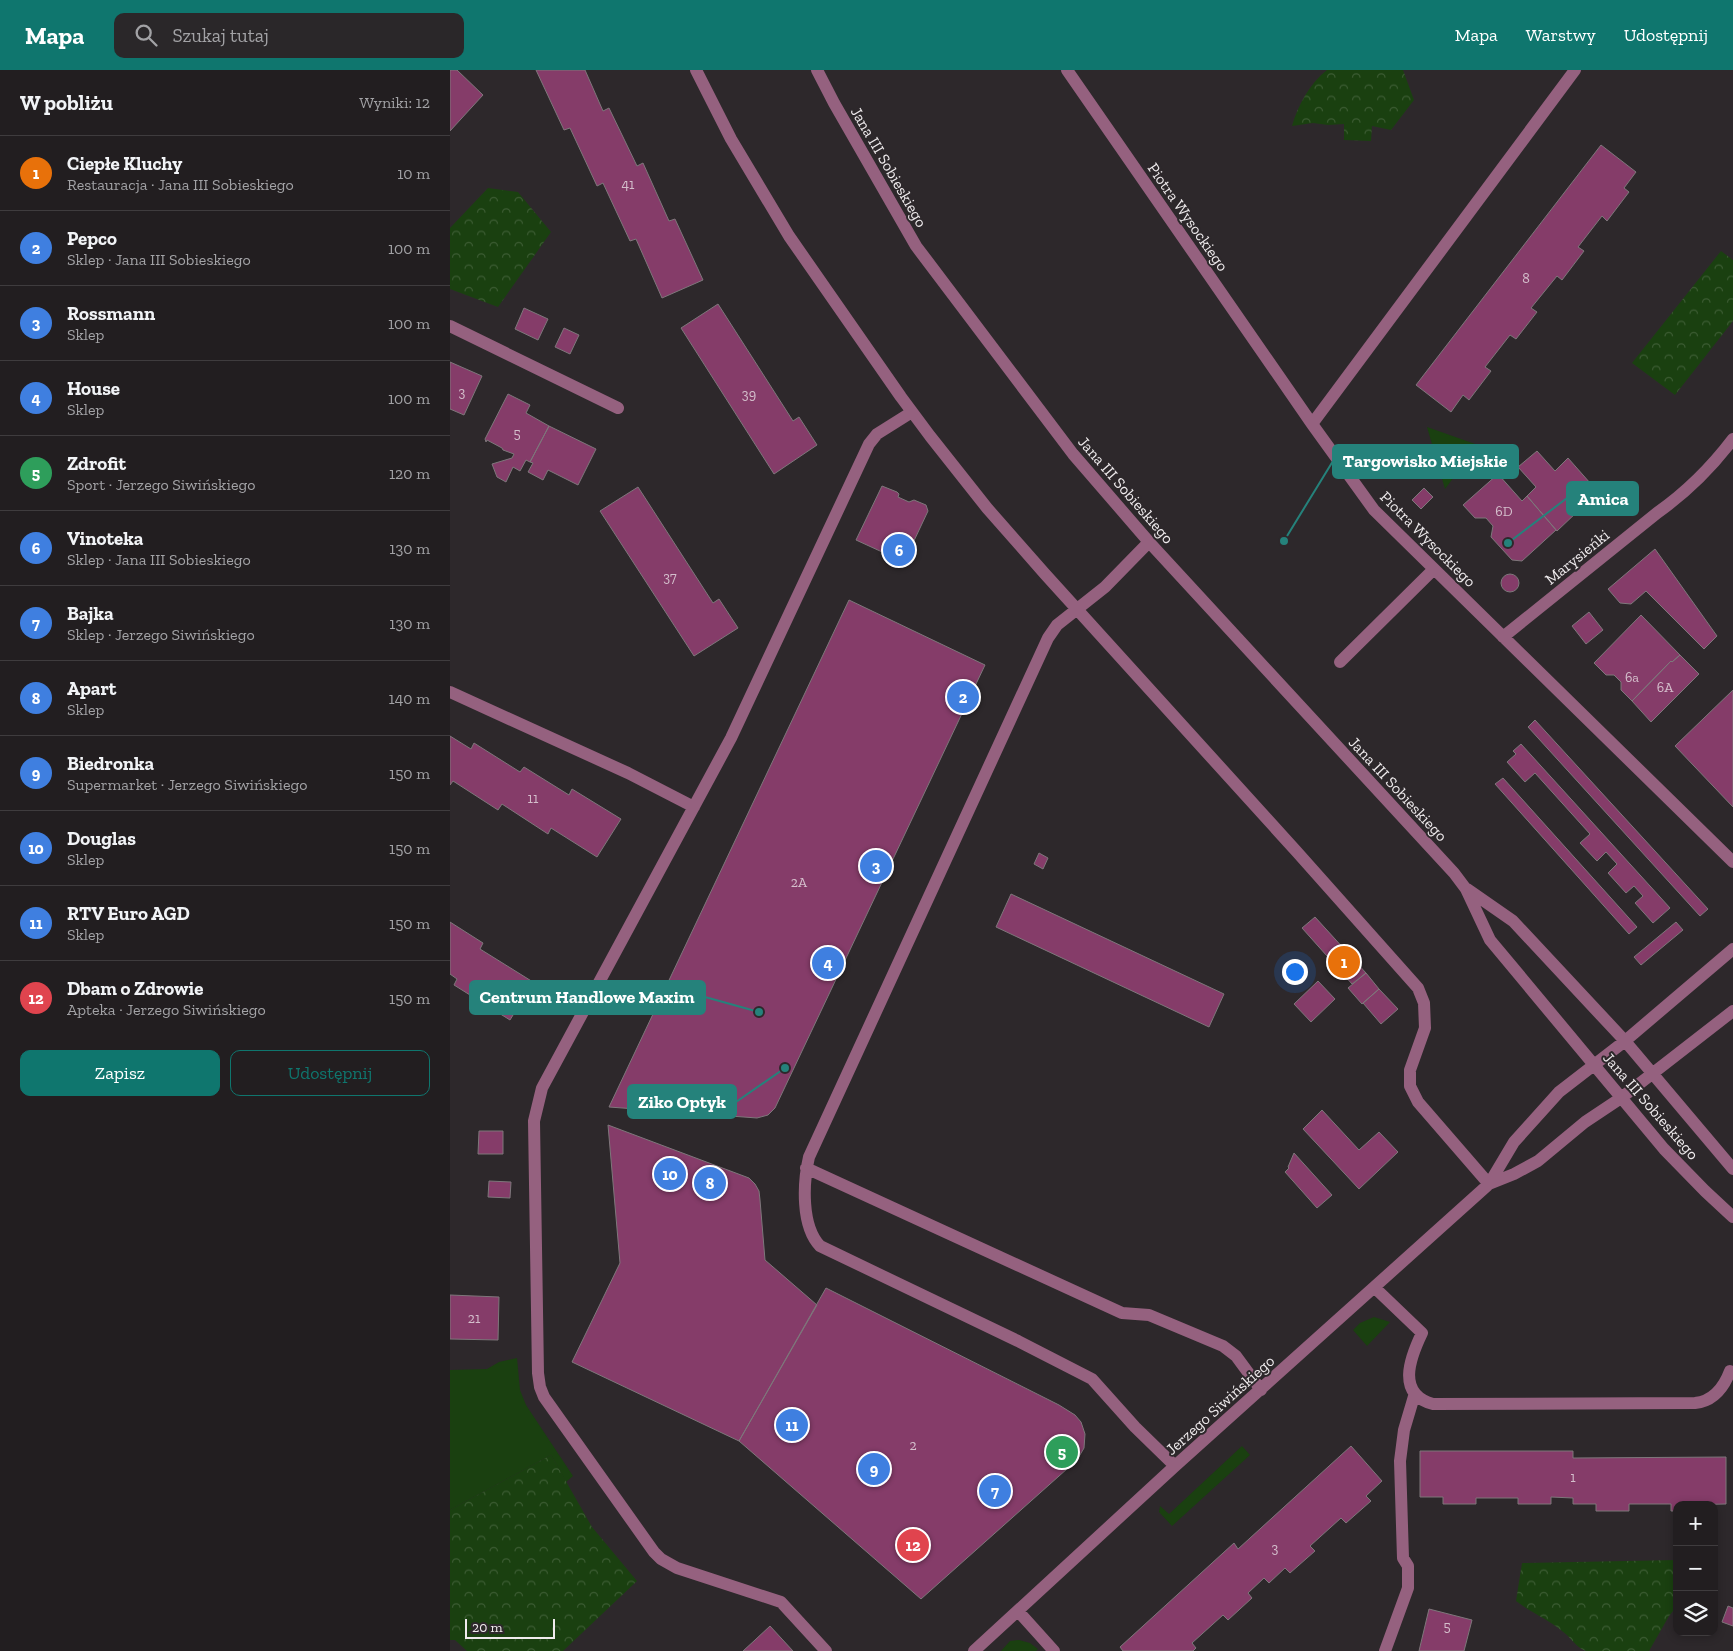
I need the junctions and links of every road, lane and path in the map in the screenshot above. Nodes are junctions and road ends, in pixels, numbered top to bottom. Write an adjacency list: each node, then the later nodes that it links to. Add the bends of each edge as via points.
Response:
1 (696, 70): 7 (street, via 731,139 789,236)
2 (817, 70): 10 (street, Jana III Sobieskiego, via 916,246 1073,454)
3 (1068, 70): 8 (street, Piotra Wysockiego)
4 (1575, 70): 8 (street)
5 (450, 326): 6 (street)
6 (618, 408)
7 (912, 412): 12 (street, via 987,508); 16 (street, via 877,434 869,444 731,738)
8 (1312, 424): 11 (street, Piotra Wysockiego, via 1374,510)
9 (1733, 439): 13 (street, Marysieńki, via 1714,464 1677,499)
10 (1149, 542): 12 (street, via 1105,587); 18 (street, Jana III Sobieskiego)
11 (1434, 569): 13 (street, Piotra Wysockiego); 14 (street)
12 (1077, 609): 25 (street, via 1056,625 1048,638); 27 (street, via 1418,988 1424,1003 1425,1028 1410,1070 1410,1086 1418,1102)
13 (1504, 637): 17 (street, Piotra Wysockiego)
14 (1340, 662)
15 (450, 692): 16 (street, via 628,772)
16 (694, 807): 35 (street, via 542,1088 537,1105 534,1121 540,1387 661,1559 676,1568 781,1602)
17 (1733, 862)
18 (1466, 889): 21 (street, Jana III Sobieskiego, via 1514,921); 22 (street, Jana III Sobieskiego, via 1490,940)
19 (1733, 949): 21 (street, Jerzego Siwińskiego)
20 (1733, 1011): 23 (street, Jerzego Siwińskiego)
21 (1625, 1041): 22 (street, Jerzego Siwińskiego); 23 (street, Jana III Sobieskiego)
22 (1594, 1065): 24 (street, Jana III Sobieskiego); 27 (street, Jerzego Siwińskiego, via 1559,1092 1514,1142)
23 (1652, 1074): 24 (street, Jerzego Siwińskiego); 26 (street, Jana III Sobieskiego)
24 (1621, 1098): 27 (street, Jerzego Siwińskiego, via 1585,1122 1538,1161); 28 (street, Jana III Sobieskiego, via 1677,1163)
25 (806, 1168): 31 (street, via 1122,1313 1149,1315 1223,1346 1236,1356); 33 (street, via 809,1227 820,1246 1092,1379)
26 (1733, 1169)
27 (1489, 1184): 29 (street, Jerzego Siwińskiego)
28 (1733, 1217)
29 (1375, 1288): 31 (street, Jerzego Siwińskiego); 32 (street, via 1422,1334 1412,1353 1409,1369 1410,1384)
30 (1730, 1371): 32 (street, via 1718,1392 1695,1403 1434,1404)
31 (1261, 1390): 33 (street, Jerzego Siwińskiego)
32 (1415, 1393): 38 (street, via 1404,1430 1400,1461 1403,1558 1408,1566 1408,1588)
33 (1175, 1466): 34 (street, Jerzego Siwińskiego)
34 (1018, 1612): 36 (street, Jerzego Siwińskiego); 37 (street)
35 (826, 1651)
36 (974, 1651)
37 (1054, 1651)
38 (1385, 1651)

